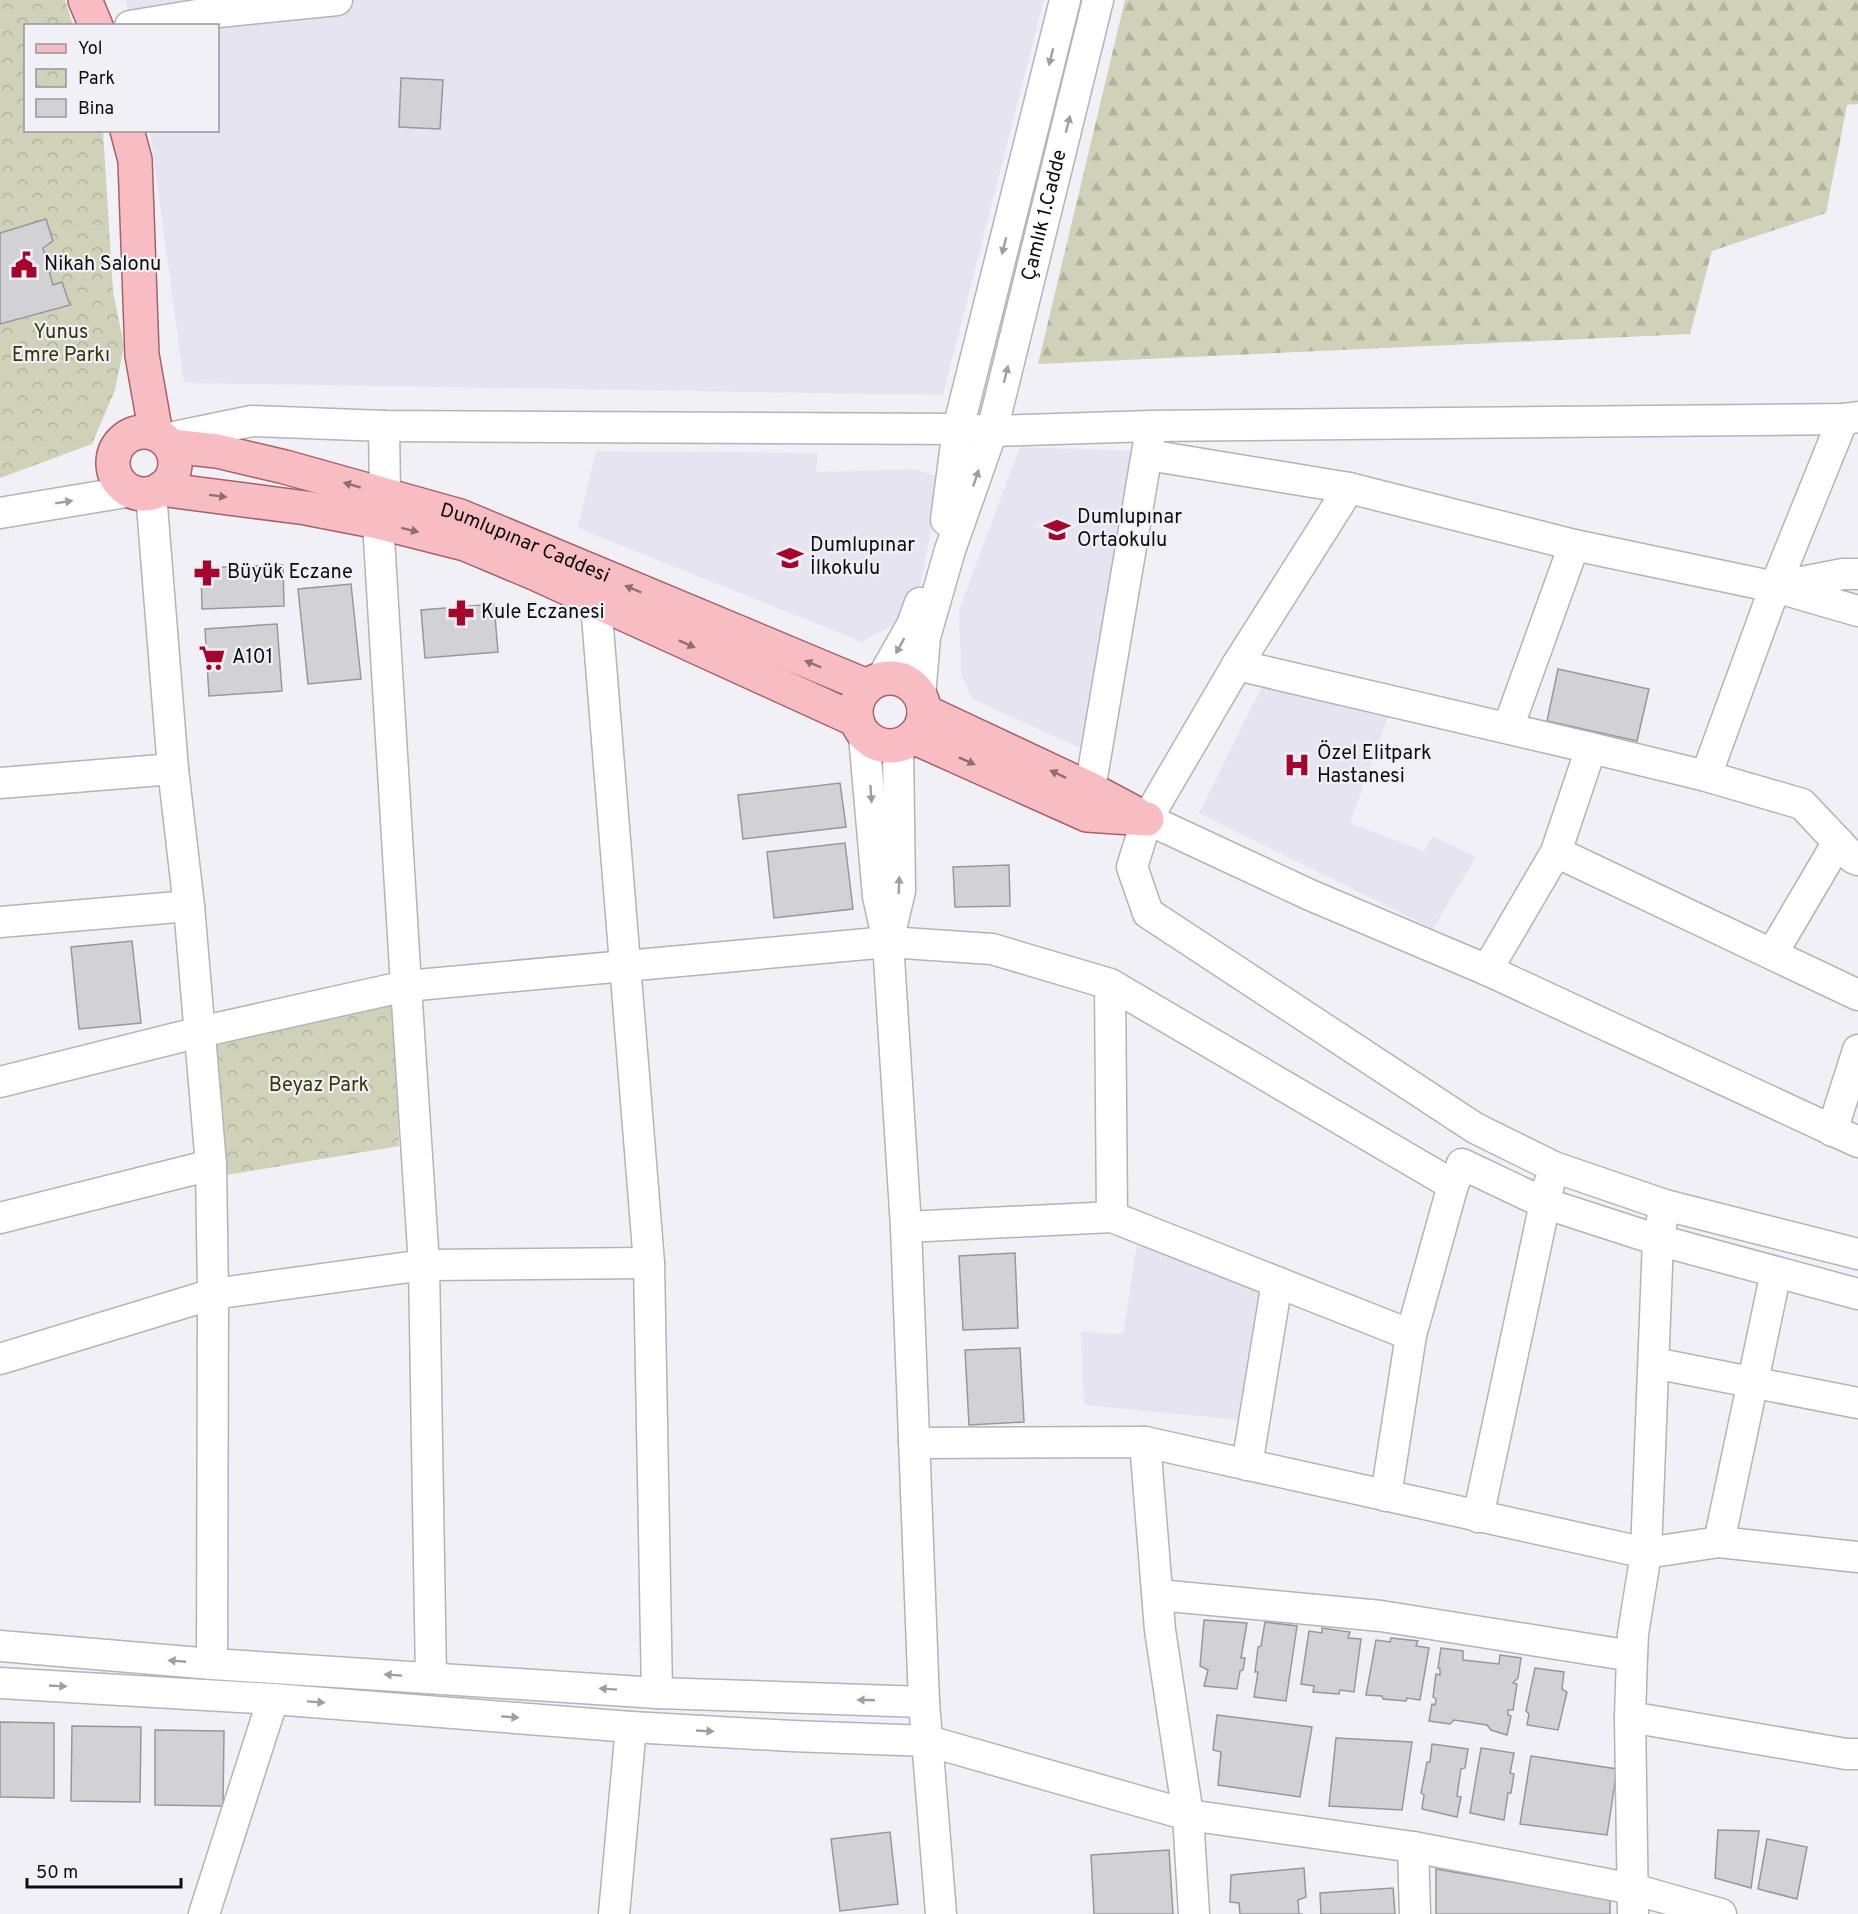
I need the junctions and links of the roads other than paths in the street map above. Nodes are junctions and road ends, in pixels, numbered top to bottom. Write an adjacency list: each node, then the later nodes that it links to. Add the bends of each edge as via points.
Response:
1 (85, 0): 5 (main road)
2 (337, 0): 6 (street)
3 (1065, 0): 10 (street, one-way to 10)
4 (1098, 0): 11 (street, Çamlık 1.Cadde, one-way to 4)
5 (95, 24)
6 (142, 24)
7 (128, 132): 12 (main road, via 135,160 142,356)
8 (1851, 418): 13 (street); 20 (street)
9 (384, 426): 10 (street); 12 (street, via 252,421); 16 (street)
10 (958, 429): 11 (street); 24 (street, one-way to 24, via 944,532 912,625)
11 (992, 431): 13 (street); 25 (street, Çamlık 1.Cadde, one-way to 11, via 925,637 950,550)
12 (155, 439): 15 (main road, via 174,455 175,465 168,483); 15 (main road, via 116,450 114,469 124,486); 16 (main road, Dumlupınar Caddesi, one-way to 12, via 285,467)
13 (1150, 440): 14 (street); 32 (street)
14 (1349, 488): 18 (street); 23 (street)
15 (148, 491): 16 (main road, Dumlupınar Caddesi, one-way to 16, via 306,508); 17 (street, one-way to 15); 29 (street)
16 (382, 509): 21 (main road, Dumlupınar Caddesi, one-way to 21); 24 (main road, Dumlupınar Caddesi, one-way to 16, via 460,516); 43 (street)
17 (0, 513)
18 (1574, 545): 20 (street); 27 (street)
19 (1858, 574): 20 (street)
20 (1775, 587): 22 (street); 30 (street)
21 (596, 603): 26 (main road, Dumlupınar Caddesi, one-way to 26); 40 (street)
22 (1858, 611)
23 (1237, 665): 27 (street); 33 (street)
24 (874, 682): 25 (main road, via 897,678 911,685); 26 (main road, via 857,702)
25 (914, 722): 26 (main road, via 880,745); 32 (main road, one-way to 25); 33 (main road, one-way to 33, via 1087,815); 38 (street, Çamlık 1.Cadde, one-way to 25, via 900,891)
26 (860, 728): 38 (street, one-way to 38, via 878,896)
27 (1508, 728): 28 (street)
28 (1591, 747): 30 (street); 35 (street)
29 (173, 769): 31 (street); 36 (street)
30 (1706, 776): 34 (street, via 1802,804)
31 (0, 783)
32 (1090, 789): 33 (main road)
33 (1147, 819): 41 (street, via 1310,895); 48 (street, via 1132,867 1148,913)
34 (1848, 851): 39 (street)
35 (1557, 852): 39 (street); 41 (street)
36 (189, 906): 37 (street); 45 (street)
37 (0, 922)
38 (888, 942): 40 (street); 42 (street, via 992,949); 57 (street)
39 (1772, 954): 44 (street)
40 (624, 965): 43 (street); 60 (street)
41 (1487, 970): 49 (street)
42 (1110, 984): 52 (street); 55 (street)
43 (406, 986): 45 (street); 61 (street)
44 (1858, 995)
45 (200, 1032): 47 (street); 50 (street)
46 (1858, 1050): 49 (street)
47 (0, 1082)
48 (1475, 1128): 51 (street); 52 (street)
49 (1845, 1136)
50 (211, 1165): 56 (street); 64 (street)
51 (1554, 1167): 53 (street); 54 (street)
52 (1458, 1174): 53 (street); 66 (street)
53 (1544, 1203): 58 (street); 75 (street)
54 (1665, 1205): 58 (street); 59 (street)
55 (1113, 1217): 57 (street); 63 (street)
56 (0, 1218)
57 (906, 1227): 72 (street)
58 (1658, 1240): 62 (street); 68 (street)
59 (1858, 1254)
60 (649, 1263): 61 (street); 85 (street)
61 (424, 1265): 64 (street); 83 (street)
62 (1776, 1272): 65 (street); 69 (street)
63 (1277, 1282): 66 (street); 73 (street)
64 (213, 1294): 67 (street); 82 (street)
65 (1858, 1294)
66 (1411, 1335): 74 (street)
67 (0, 1359)
68 (1654, 1363): 69 (street); 77 (street)
69 (1753, 1382): 70 (street); 76 (street)
70 (1858, 1403)
71 (1145, 1442): 72 (street); 73 (street); 79 (street)
72 (914, 1443): 87 (street)
73 (1247, 1465): 74 (street)
74 (1386, 1496): 75 (street)
75 (1478, 1517): 77 (street)
76 (1719, 1542): 77 (street); 78 (street)
77 (1646, 1553): 81 (street)
78 (1858, 1557)
79 (1158, 1594): 81 (street, via 1381,1616); 92 (street)
80 (1, 1644): 82 (street, one-way to 80)
81 (1632, 1656): 88 (street)
82 (212, 1664): 83 (street, one-way to 82)
83 (431, 1678): 85 (street, one-way to 83)
84 (0, 1683): 86 (street, one-way to 86)
85 (657, 1693): 87 (street, one-way to 85)
86 (273, 1699): 89 (street, one-way to 89); 95 (street)
87 (924, 1702): 90 (street)
88 (1630, 1717): 91 (street); 94 (street)
89 (631, 1727): 90 (street, one-way to 90); 96 (street)
90 (928, 1740): 92 (street); 97 (street)
91 (1858, 1754)
92 (1188, 1815): 93 (street); 98 (street)
93 (1413, 1846): 94 (street); 99 (street)
94 (1633, 1902): 100 (street)
95 (204, 1914)
96 (615, 1914)
97 (941, 1914)
98 (1194, 1914)
99 (1414, 1914)
100 (1721, 1914)

